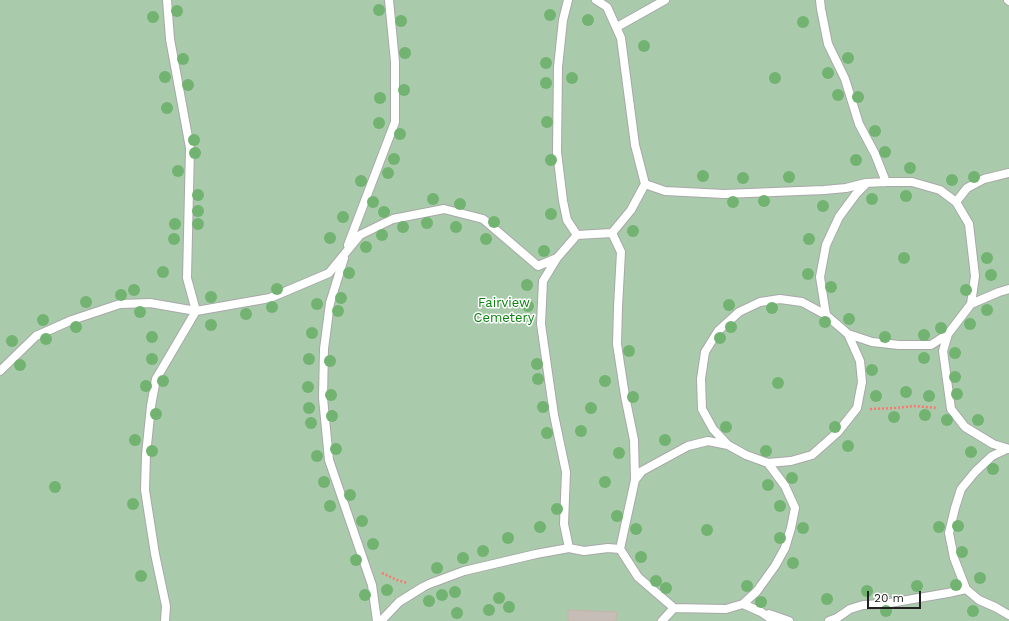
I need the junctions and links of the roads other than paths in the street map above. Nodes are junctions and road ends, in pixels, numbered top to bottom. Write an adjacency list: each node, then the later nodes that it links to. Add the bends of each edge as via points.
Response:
1 (167, 0): 19 (lane, via 170,39 190,148 187,278)
2 (389, 0): 15 (lane, via 395,62 395,122)
3 (568, 0): 14 (lane, via 558,67 557,152 567,220)
4 (596, 0): 7 (lane, via 607,7)
5 (665, 0): 7 (lane)
6 (820, 0): 9 (lane, via 828,44 845,80 859,124)
7 (617, 27): 11 (lane, via 622,38 636,144)
8 (1009, 173): 12 (lane, via 984,179 967,188)
9 (886, 182): 10 (lane); 12 (lane, via 912,182 940,190)
10 (866, 183): 11 (lane, via 824,190 724,194 665,191); 20 (lane, via 839,217 826,245 820,277)
11 (645, 184): 13 (lane, via 631,210)
12 (956, 202): 18 (lane, via 969,224 975,276)
13 (612, 233): 14 (lane); 27 (lane, via 622,252 617,344 634,440)
14 (577, 235): 16 (lane)
15 (345, 253): 16 (lane, via 360,235 394,219 444,209 483,219 538,266); 19 (lane, via 329,273 270,298); 36 (lane, via 330,303 324,349 323,398 329,460 372,585)
16 (557, 258): 28 (lane, via 543,281 541,324 554,415 566,472 564,524)
17 (1009, 289): 18 (lane)
18 (971, 304): 22 (lane)
19 (196, 311): 23 (lane, via 150,303 120,304 72,320 36,336); 35 (lane, via 156,379 146,455 145,490 166,606)
20 (826, 315): 21 (lane); 24 (lane, via 802,302 780,299 760,302 739,312 718,331 705,352 701,379 702,409 713,429)
21 (848, 334): 22 (lane, via 872,342 931,345); 26 (lane, via 860,361 862,382 857,408 838,432 812,455 791,461)
22 (948, 334): 25 (lane, via 943,350 951,409 965,427 992,444)
23 (0, 371)
24 (728, 445): 26 (lane); 27 (lane, via 708,441 688,446 642,471)
25 (1008, 449): 30 (lane, via 992,456 975,472 962,489 955,508 949,533 954,558)
26 (768, 463): 31 (lane, via 785,486 795,508 785,548 757,591)
27 (635, 480): 29 (lane)
28 (569, 548): 29 (lane, via 584,551); 37 (lane, via 464,571 423,587 399,602)
29 (620, 549): 32 (lane, via 638,577)
30 (966, 589): 34 (lane, via 979,600); 41 (lane, via 884,604 863,605)
31 (743, 604): 32 (lane, via 726,609); 33 (lane)
32 (674, 608): 38 (lane)
33 (761, 612): 39 (lane); 40 (lane)
34 (1009, 615)
35 (165, 621)
36 (377, 621)
37 (381, 621)
38 (662, 621)
39 (774, 621)
40 (789, 621)
41 (829, 621)

